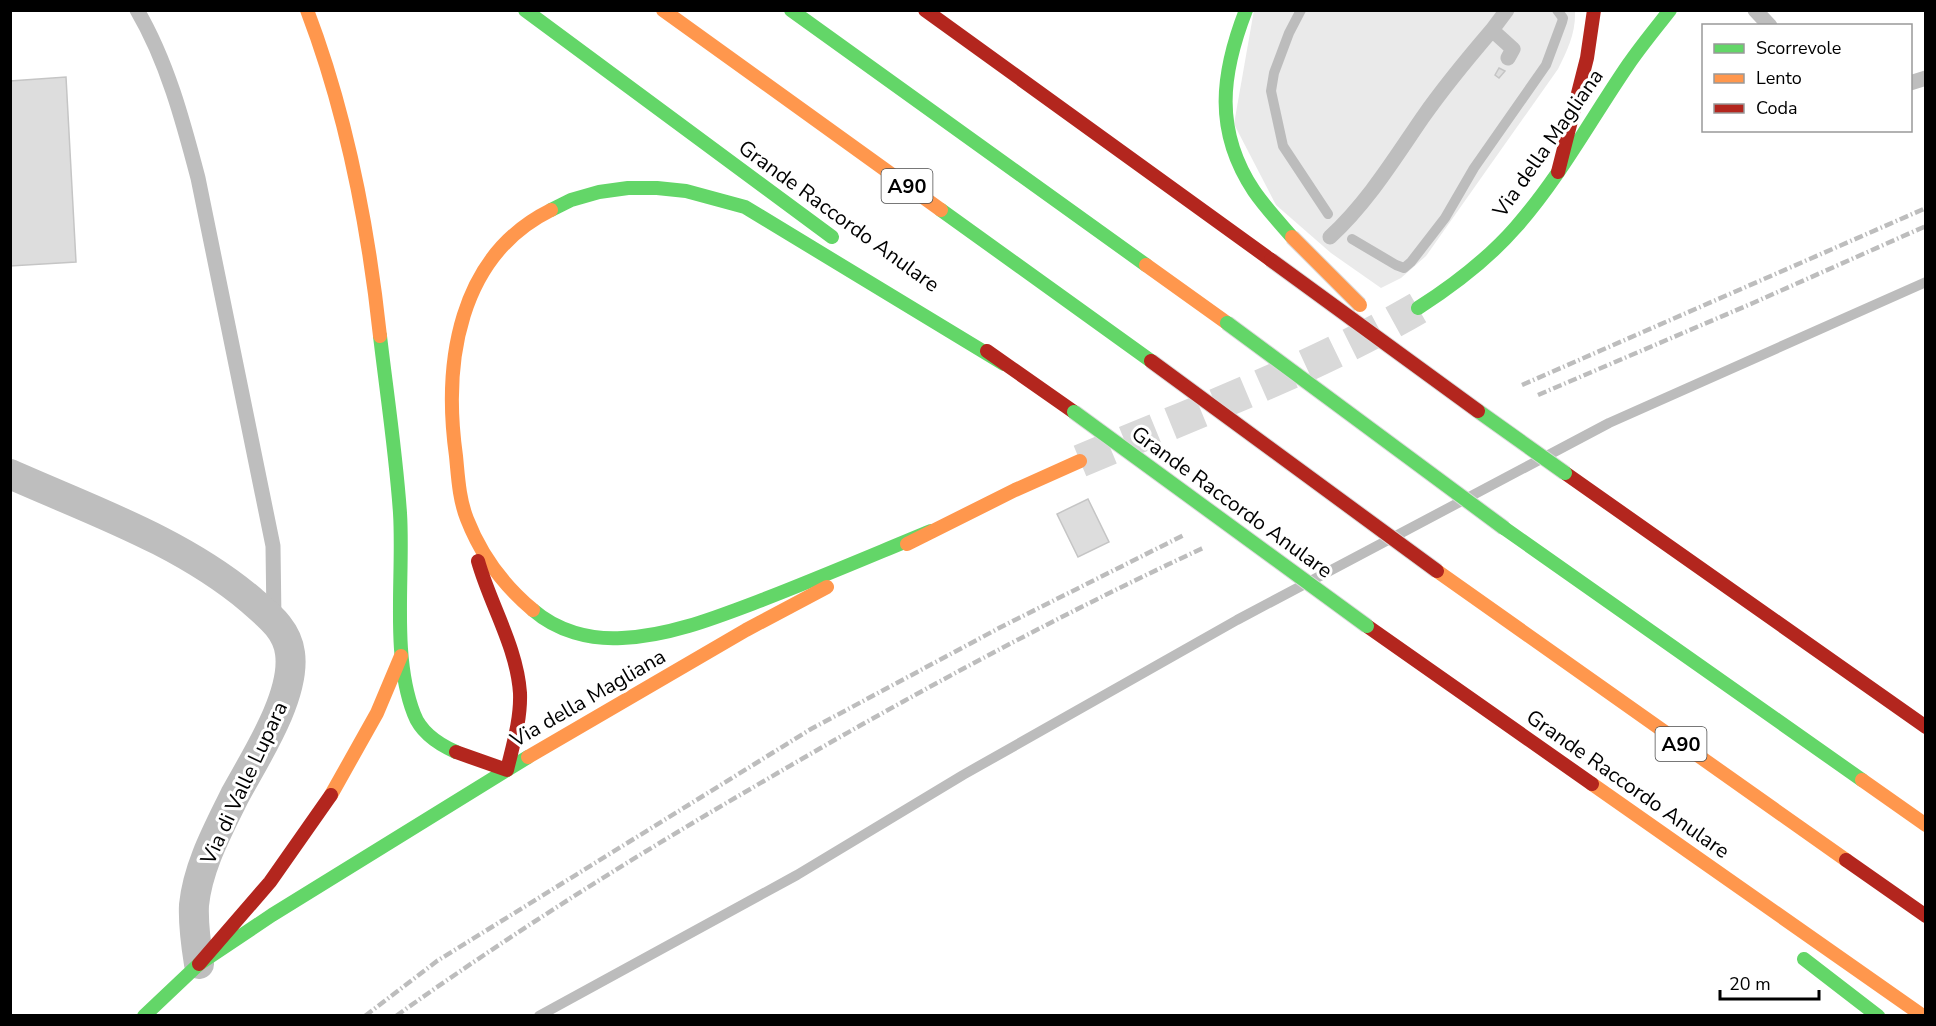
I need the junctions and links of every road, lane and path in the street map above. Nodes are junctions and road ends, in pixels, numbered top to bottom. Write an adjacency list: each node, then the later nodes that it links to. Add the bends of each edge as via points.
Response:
1 (137, 10): 26 (lane, via 183,119 198,178 273,546)
2 (307, 10): 28 (main road, via 342,109 379,314 400,514)
3 (525, 10): 17 (main road, Grande Raccordo Anulare)
4 (663, 10): 35 (main road, A90, bridge, via 1437,571)
5 (791, 10): 34 (main road, bridge, via 1227,323 1504,528)
6 (925, 10): 21 (main road, bridge)
7 (1246, 10): 21 (main road, bridge, via 1234,37 1223,99 1229,142 1240,167 1254,191 1292,237)
8 (1507, 10): 13 (lane)
9 (1594, 10): 15 (main road, via 1587,58)
10 (1670, 10): 15 (main road, Via della Magliana, via 1628,64)
11 (1755, 10): 12 (lane)
12 (1768, 24)
13 (1492, 30): 14 (lane, via 1514,49); 16 (lane, via 1425,115 1371,195)
14 (1508, 58)
15 (1558, 172): 19 (main road, Via della Magliana, via 1527,214 1481,262)
16 (1330, 237)
17 (841, 244)
18 (879, 272): 20 (main road, Grande Raccordo Anulare)
19 (1418, 309)
20 (1004, 364): 24 (main road, via 745,207 701,192 677,189 636,187 590,193 557,206 527,225 487,265 472,294 455,353 452,404 456,461); 29 (main road, Grande Raccordo Anulare, bridge)
21 (1438, 383): 27 (main road, bridge)
22 (1080, 461): 25 (main road, Via della Magliana)
23 (10, 474): 26 (street, Via di Valle Lupara, via 194,559)
24 (466, 516): 25 (main road, via 485,557 514,594 550,622 600,639 655,634 714,618); 32 (main road, via 485,589 519,680 518,718)
25 (931, 531): 32 (main road, Via della Magliana, via 746,630)
26 (274, 620): 37 (street, Via di Valle Lupara, via 290,653 287,692 217,830 205,862 194,906)
27 (1817, 652): 30 (main road); 31 (main road)
28 (401, 654): 32 (main road, via 411,706 422,729 458,753); 37 (main road, via 375,722 345,773 279,871)
29 (1461, 693): 33 (main road); 40 (main road, Grande Raccordo Anulare)
30 (1926, 711)
31 (1926, 727)
32 (507, 770): 37 (main road, Via della Magliana)
33 (1590, 800)
34 (1926, 825)
35 (1926, 916)
36 (1794, 952): 39 (main road)
37 (199, 964): 38 (main road, Via della Magliana)
38 (144, 1016)
39 (1878, 1016)
40 (1923, 1016)

